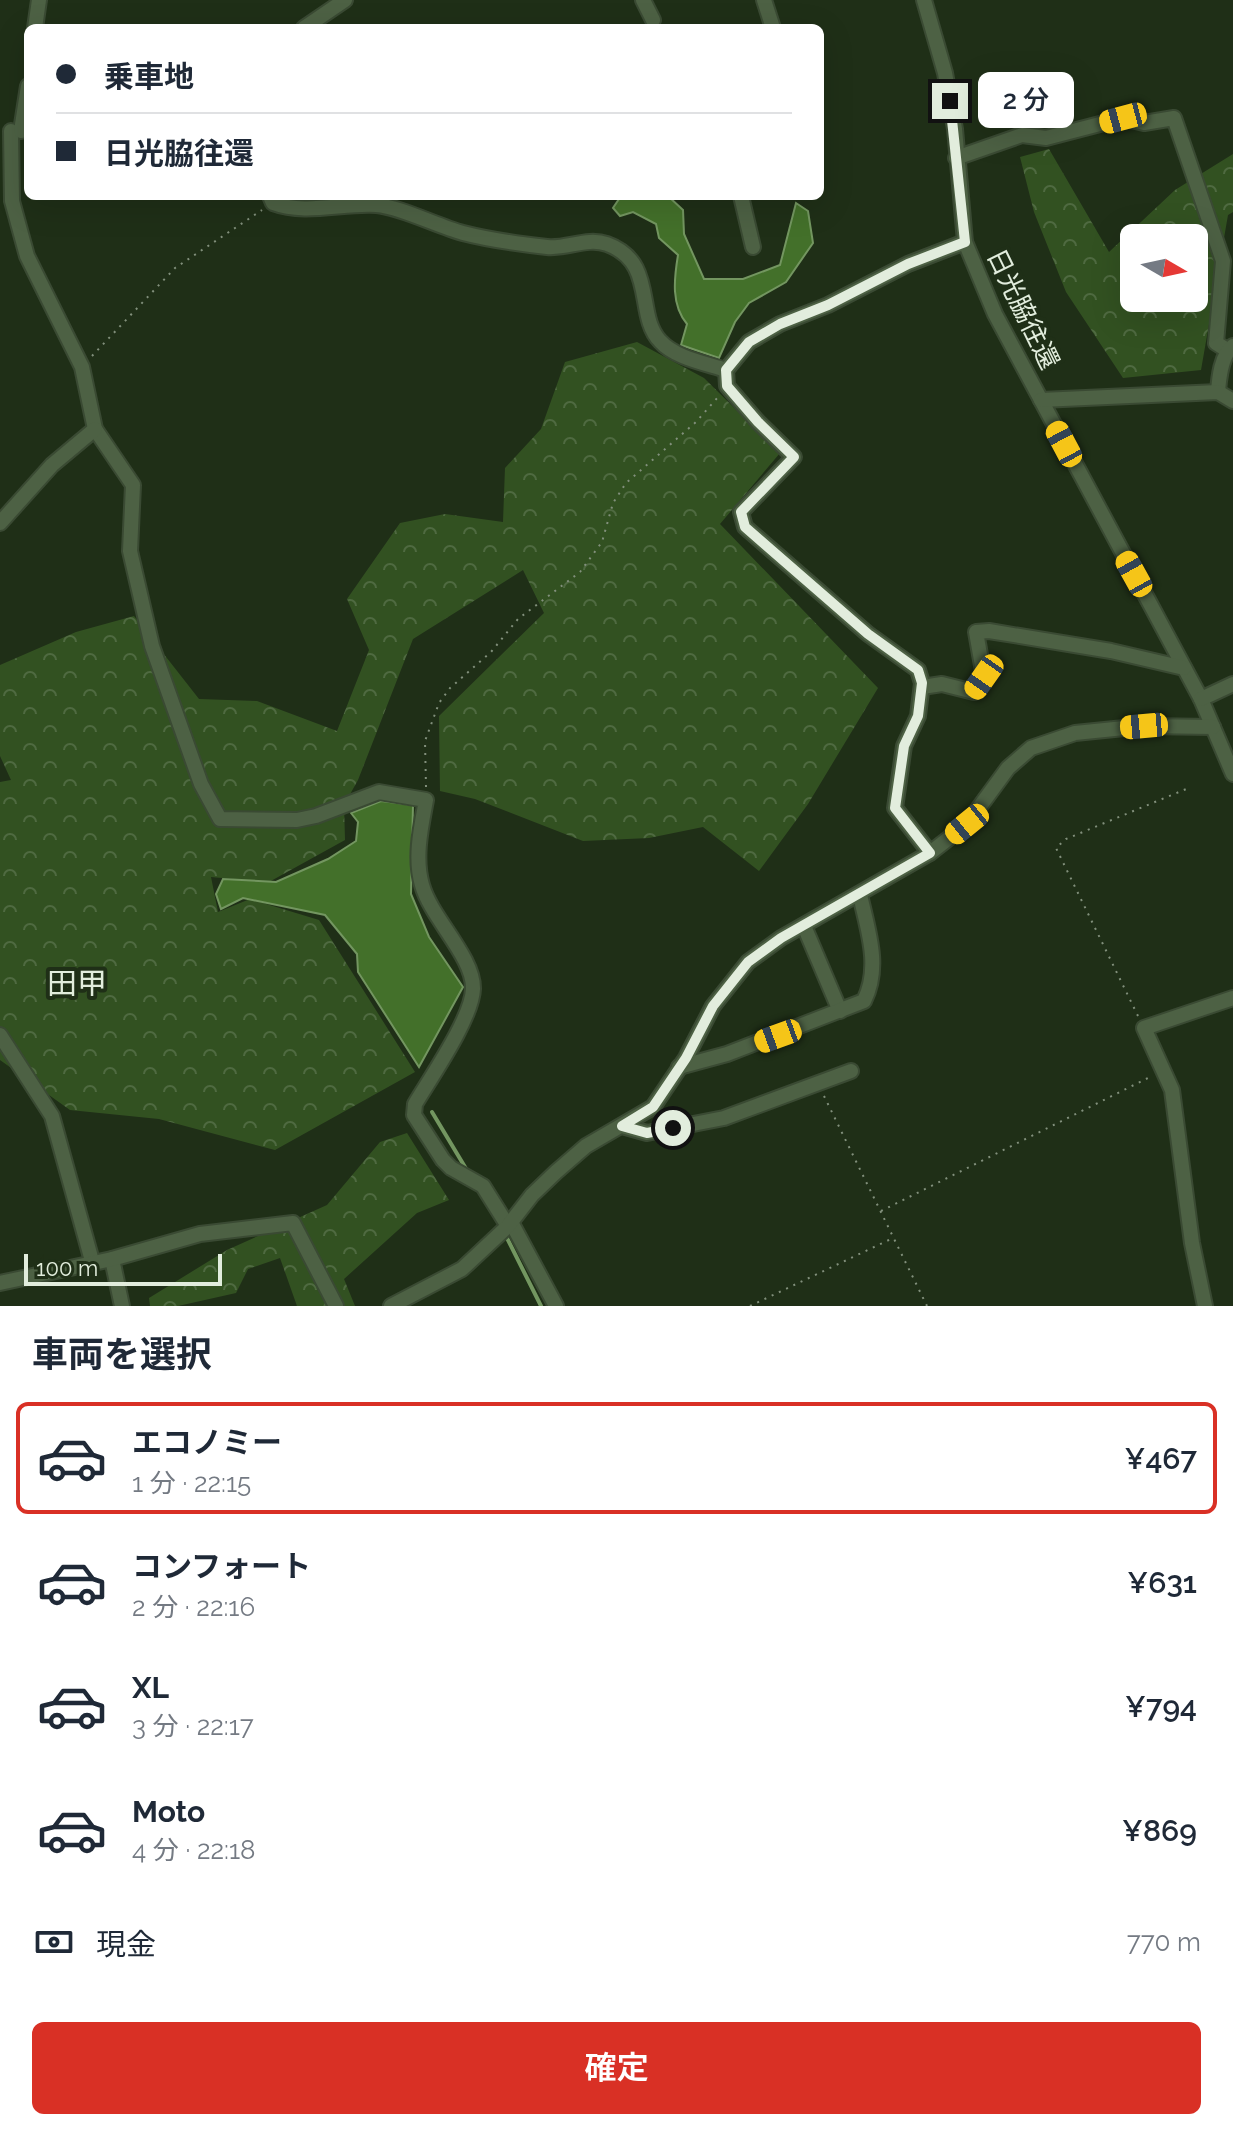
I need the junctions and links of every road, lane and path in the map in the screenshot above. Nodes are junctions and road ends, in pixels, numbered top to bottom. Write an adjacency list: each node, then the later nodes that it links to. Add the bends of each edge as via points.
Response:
1 (39, 0): 7 (street)
2 (345, 0): 8 (street)
3 (643, 0): 6 (street)
4 (764, 0): 9 (street)
5 (924, 0): 12 (street, 日光脇往還, via 945,73)
6 (653, 20)
7 (36, 24)
8 (310, 24)
9 (772, 24)
10 (24, 100): 11 (street)
11 (15, 131): 19 (street, via 12,201 27,256)
12 (956, 158): 16 (street, 日光脇往還); 18 (street, via 1022,135 1046,138 1123,118 1144,123 1174,118 1223,261 1216,343)
13 (270, 200): 19 (path, via 175,268)
14 (273, 200): 20 (street, via 287,208 378,205 465,233 551,247 603,242 623,251 636,269 658,340 674,352)
15 (742, 200): 17 (street)
16 (965, 242): 20 (street, via 780,324 749,342); 23 (street, 日光脇往還, via 995,314)
17 (753, 247)
18 (1230, 348): 22 (street)
19 (82, 367): 25 (street)
20 (726, 370): 21 (street)
21 (727, 386): 29 (street, via 794,457 741,512 745,527 868,634 918,670); 34 (path, via 696,422 626,483 613,503 602,542 580,572 518,619 439,703 425,741)
22 (1218, 392): 23 (street, 日光脇往還); 24 (street)
23 (1041, 400): 27 (street)
24 (1233, 401)
25 (95, 429): 26 (street, via 52,465); 34 (street, via 133,485 130,551 152,646 201,784 220,819 297,820 379,792)
26 (0, 523)
27 (1184, 668): 29 (street, via 989,631 976,632 984,677 974,692 942,684); 30 (street)
28 (1233, 684): 30 (street)
29 (922, 687): 35 (street, via 918,716 904,746 895,808)
30 (1201, 699): 31 (street)
31 (1213, 727): 32 (street); 35 (street, via 1075,733 1031,748 1008,768 967,824)
32 (1233, 774)
33 (1191, 787): 40 (path, via 1066,839 1056,848)
34 (426, 800): 48 (street, via 418,846 421,883 432,911 464,960 473,988 462,1024 415,1104 414,1115 443,1160 483,1186)
35 (930, 853): 36 (street)
36 (860, 895): 37 (street); 39 (street, via 873,954 872,985 864,1001)
37 (804, 926): 39 (street); 42 (street, via 748,962 713,1006)
38 (1233, 998): 40 (street)
39 (840, 1011): 42 (street)
40 (1144, 1028): 43 (street)
41 (0, 1035): 51 (street, via 52,1116)
42 (679, 1067): 46 (street, via 653,1107)
43 (1164, 1070): 47 (path); 59 (street, via 1172,1090)
44 (851, 1071): 45 (street)
45 (819, 1084): 46 (street, via 724,1118 647,1133); 47 (path)
46 (622, 1126): 48 (street, via 586,1146 556,1172)
47 (881, 1211): 49 (path)
48 (509, 1224): 55 (street, via 462,1269); 56 (street)
49 (895, 1238): 57 (path); 58 (path)
50 (112, 1259): 51 (street); 53 (street); 54 (street, via 200,1234 293,1223)
51 (92, 1261): 52 (street)
52 (0, 1283)
53 (122, 1306)
54 (336, 1306)
55 (391, 1306)
56 (556, 1306)
57 (750, 1306)
58 (927, 1306)
59 (1205, 1306)

